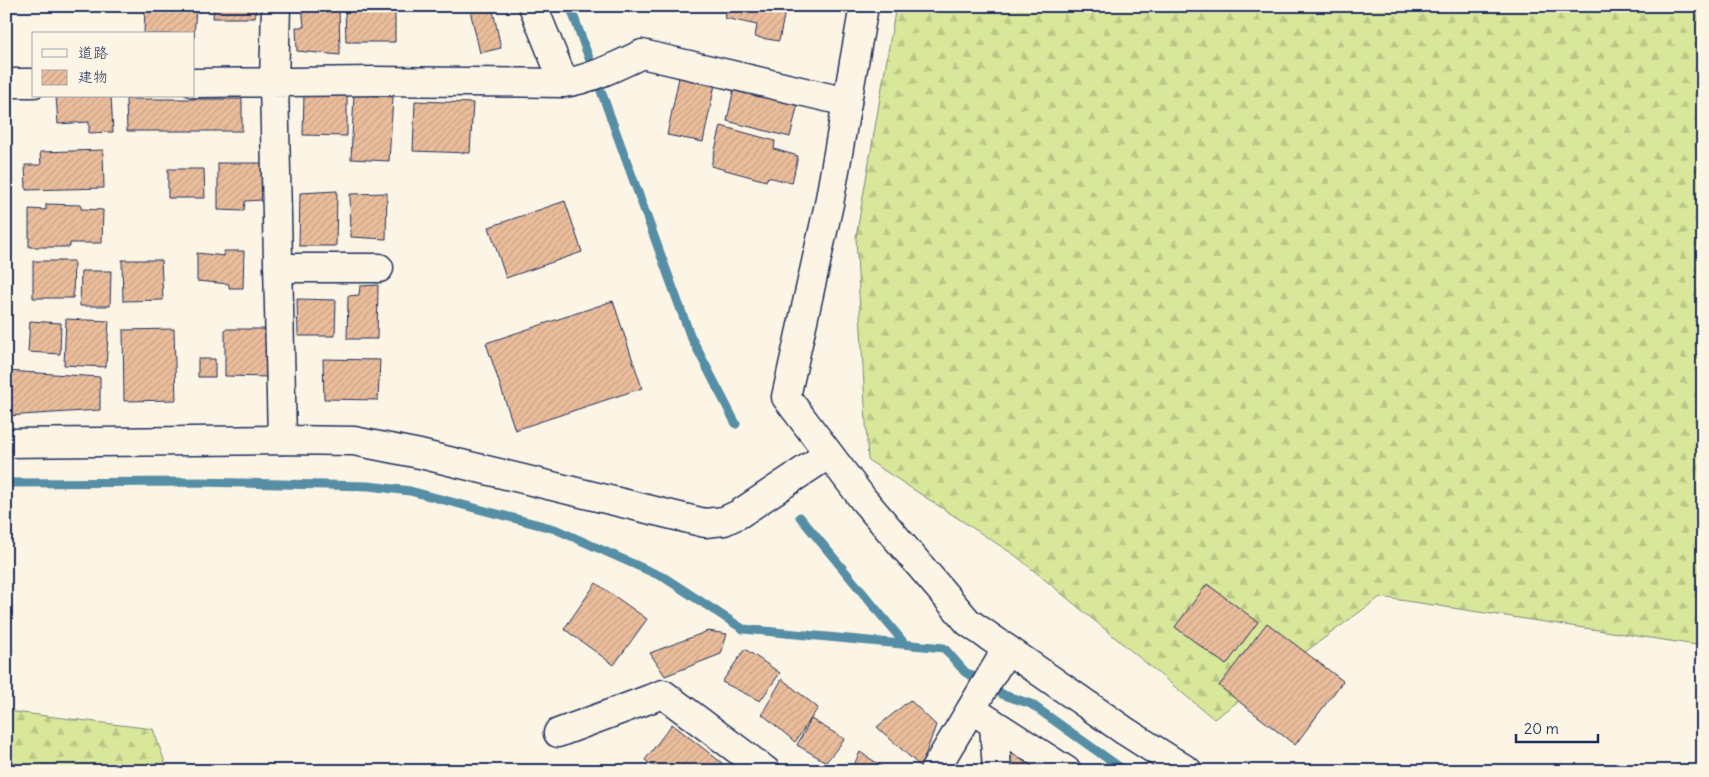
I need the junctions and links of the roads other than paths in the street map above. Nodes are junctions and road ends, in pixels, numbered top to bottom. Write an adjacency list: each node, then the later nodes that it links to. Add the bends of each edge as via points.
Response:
1 (276, 6): 8 (street)
2 (533, 6): 4 (street)
3 (864, 6): 9 (street)
4 (571, 82): 8 (street); 9 (street, via 642,54)
5 (6, 83): 6 (street)
6 (32, 83)
7 (195, 83): 8 (street)
8 (274, 83): 10 (street)
9 (847, 102): 14 (street, via 829,204 786,397)
10 (278, 268): 11 (street); 12 (street)
11 (379, 268)
12 (282, 440): 13 (street); 14 (street, via 354,441 705,523 739,514)
13 (6, 443)
14 (829, 454): 15 (street, via 863,499)
15 (1001, 660): 16 (street); 23 (street)
16 (974, 704): 17 (street); 20 (street)
17 (994, 724): 21 (street); 22 (street)
18 (558, 733): 19 (street, via 664,694)
19 (766, 771)
20 (934, 771)
21 (998, 771)
22 (1067, 771)
23 (1188, 771)

